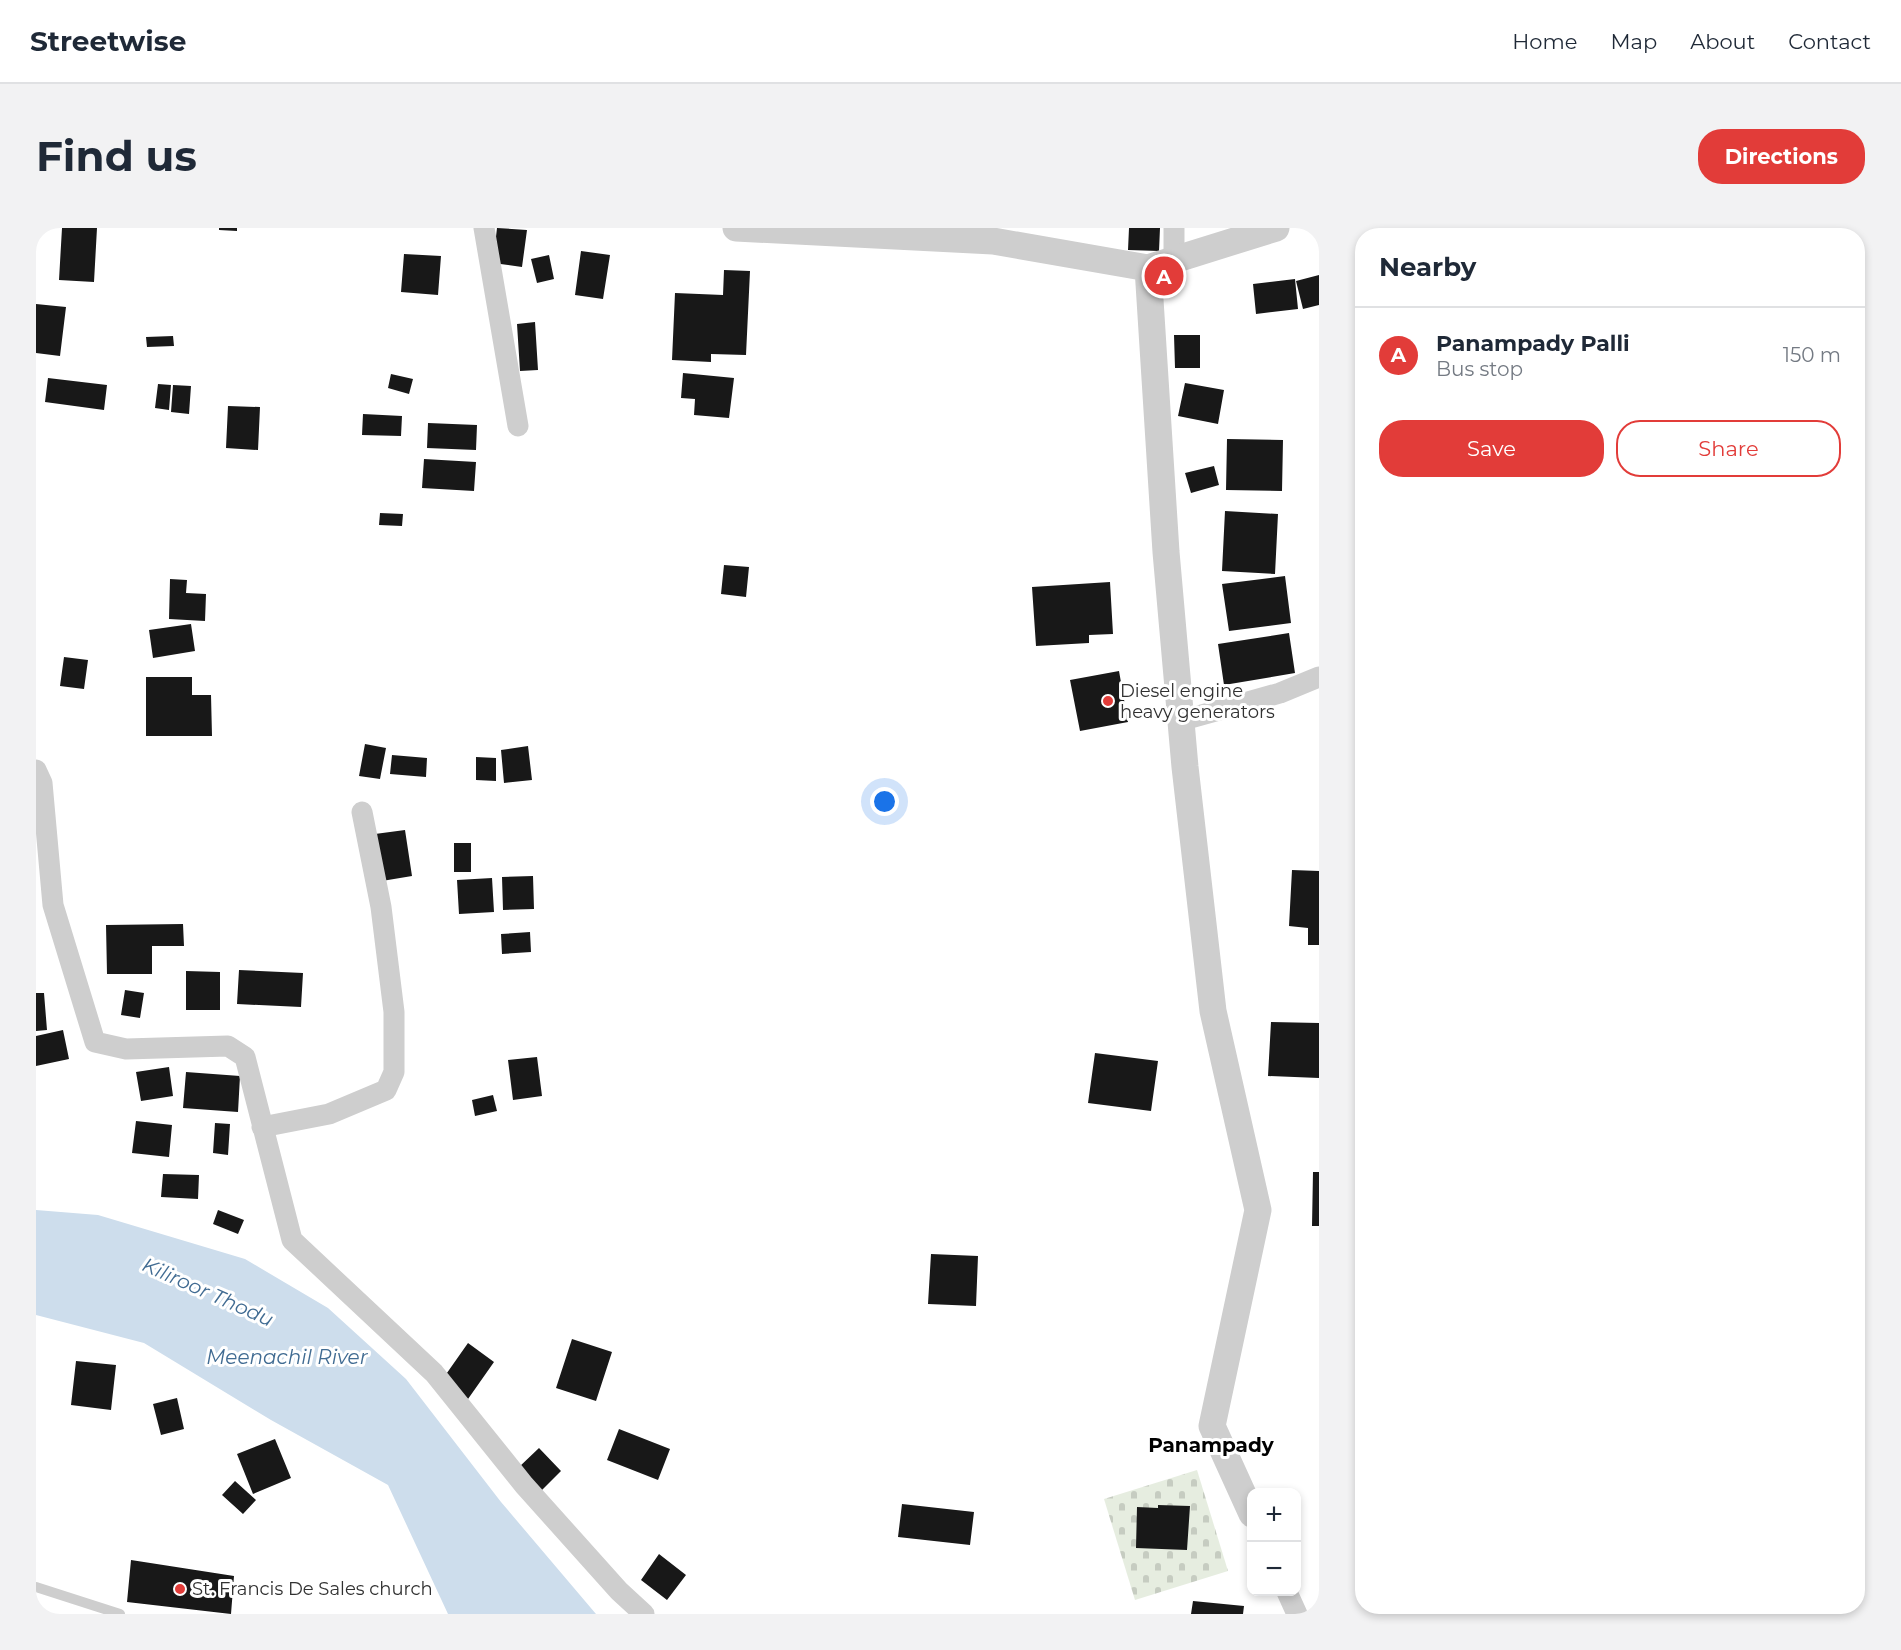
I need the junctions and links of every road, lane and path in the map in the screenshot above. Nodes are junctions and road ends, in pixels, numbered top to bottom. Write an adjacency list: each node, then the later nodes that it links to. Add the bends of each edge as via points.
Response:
1 (484, 228): 8 (street)
2 (736, 228): 5 (street)
3 (1174, 228): 6 (street)
4 (1276, 228): 6 (street)
5 (993, 234): 7 (street)
6 (1174, 261): 7 (street)
7 (1148, 268): 10 (street)
8 (518, 426)
9 (1319, 678): 10 (street)
10 (1180, 721): 14 (street, via 1213,1011 1258,1210 1212,1426)
11 (36, 770): 13 (street, via 42,783 53,905 94,1042 126,1049 228,1046 245,1057)
12 (362, 812): 13 (street, via 381,907 394,1012 394,1072 387,1090 356,1104 329,1114)
13 (262, 1127): 18 (street, via 292,1240 434,1373 524,1485)
14 (1247, 1505)
15 (36, 1587): 17 (lane)
16 (1289, 1596): 19 (street)
17 (120, 1614)
18 (644, 1614)
19 (1297, 1614)

